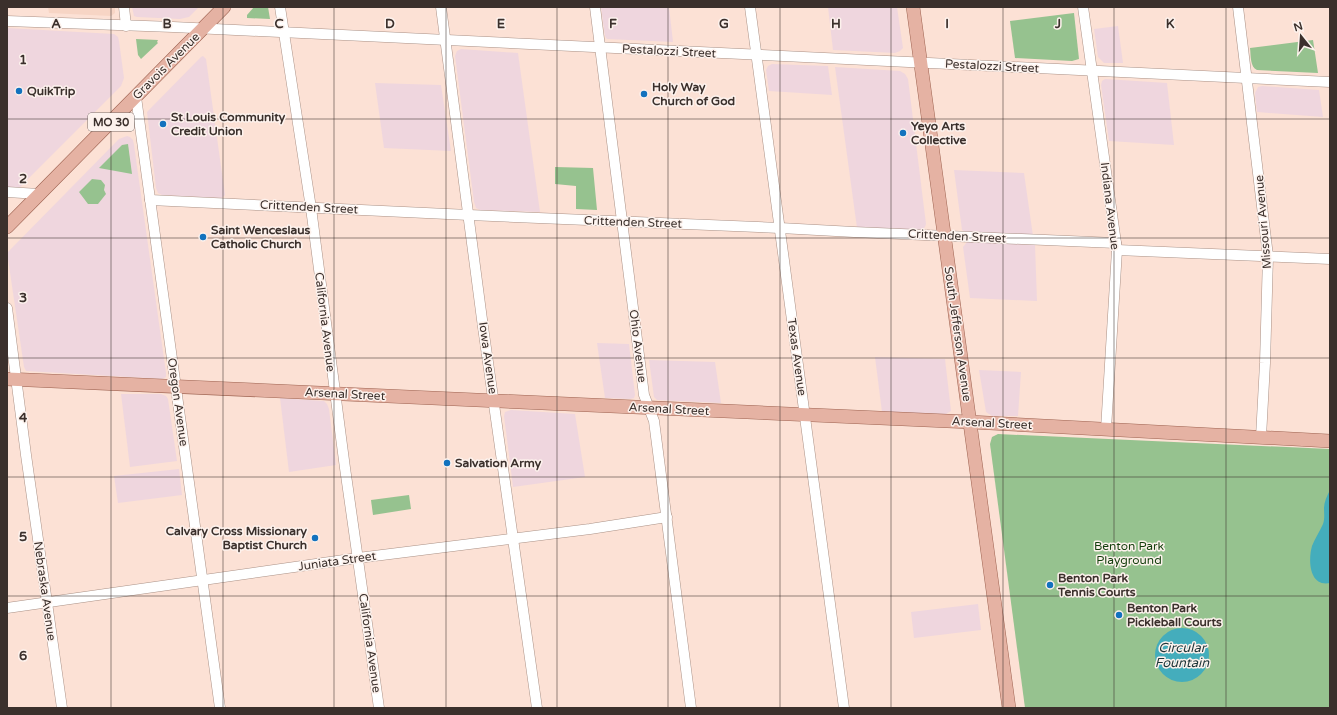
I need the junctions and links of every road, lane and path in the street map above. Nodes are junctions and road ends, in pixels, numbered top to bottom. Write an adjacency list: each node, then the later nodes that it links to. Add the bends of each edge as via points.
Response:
1 (124, 7): 11 (street)
2 (224, 7): 12 (main road, Gravois Avenue / MO 30)
3 (280, 7): 13 (street, California Avenue)
4 (441, 7): 14 (street, Iowa Avenue)
5 (595, 7): 15 (street, Ohio Avenue)
6 (750, 7): 16 (street, Texas Avenue)
7 (913, 7): 17 (main road, South Jefferson Avenue)
8 (1083, 7): 18 (street, Indiana Avenue)
9 (1238, 7): 19 (street, Missouri Avenue)
10 (7, 21): 11 (street, Pestalozzi Street)
11 (126, 26): 12 (street, Pestalozzi Street)
12 (203, 29): 13 (street, Pestalozzi Street); 21 (main road, Gravois Avenue / MO 30)
13 (284, 33): 14 (street, Pestalozzi Street); 25 (street, California Avenue)
14 (446, 40): 15 (street, Pestalozzi Street); 26 (street, Iowa Avenue)
15 (600, 48): 16 (street, Pestalozzi Street); 27 (street, Ohio Avenue)
16 (756, 55): 17 (street, Pestalozzi Street); 29 (street, Texas Avenue)
17 (922, 63): 18 (street, Pestalozzi Street); 30 (main road, South Jefferson Avenue)
18 (1092, 71): 19 (street, Pestalozzi Street); 31 (street, Indiana Avenue)
19 (1247, 78): 20 (street, Pestalozzi Street); 32 (street, Missouri Avenue)
20 (1330, 82)
21 (136, 97): 23 (main road, Gravois Avenue / MO 30); 24 (street, Oregon Avenue)
22 (7, 192): 23 (street)
23 (39, 194): 28 (main road, Gravois Avenue / MO 30)
24 (150, 200): 25 (street, Crittenden Street); 36 (street, Oregon Avenue)
25 (311, 208): 26 (street, Crittenden Street); 37 (street, California Avenue)
26 (469, 215): 27 (street, Crittenden Street); 38 (street, Iowa Avenue)
27 (623, 221): 29 (street, Crittenden Street); 39 (street, Ohio Avenue, via 644,395)
28 (7, 227)
29 (780, 228): 30 (street, Crittenden Street); 40 (street, Texas Avenue)
30 (945, 235): 31 (street, Crittenden Street); 41 (main road, South Jefferson Avenue)
31 (1116, 247): 32 (street, Crittenden Street); 42 (street, Indiana Avenue)
32 (1268, 256): 33 (street, Crittenden Street); 43 (street, Missouri Avenue)
33 (1330, 259)
34 (7, 308): 35 (street, Nebraska Avenue)
35 (11, 379): 36 (main road, Arsenal Street); 49 (street, Nebraska Avenue)
36 (176, 387): 37 (main road, Arsenal Street); 48 (street, Oregon Avenue)
37 (335, 394): 38 (main road, Arsenal Street); 47 (street, California Avenue)
38 (494, 401): 39 (main road, Arsenal Street); 46 (street, Iowa Avenue)
39 (650, 408): 40 (main road, Arsenal Street); 45 (street, Ohio Avenue)
40 (805, 415): 41 (main road, Arsenal Street); 56 (street, Texas Avenue)
41 (970, 422): 42 (main road, Arsenal Street); 57 (main road, South Jefferson Avenue)
42 (1106, 429): 43 (main road, Arsenal Street)
43 (1261, 437): 44 (main road, Arsenal Street)
44 (1330, 441)
45 (667, 518): 46 (street, Juniata Street); 55 (street, Ohio Avenue)
46 (513, 539): 47 (street, Juniata Street); 54 (street, Iowa Avenue)
47 (358, 558): 48 (street, Juniata Street); 53 (street, California Avenue)
48 (202, 580): 49 (street, Juniata Street); 52 (street, Oregon Avenue)
49 (46, 602): 50 (street, Juniata Street); 51 (street, Nebraska Avenue)
50 (7, 608)
51 (62, 708)
52 (220, 708)
53 (379, 708)
54 (537, 708)
55 (691, 708)
56 (844, 708)
57 (1009, 708)

